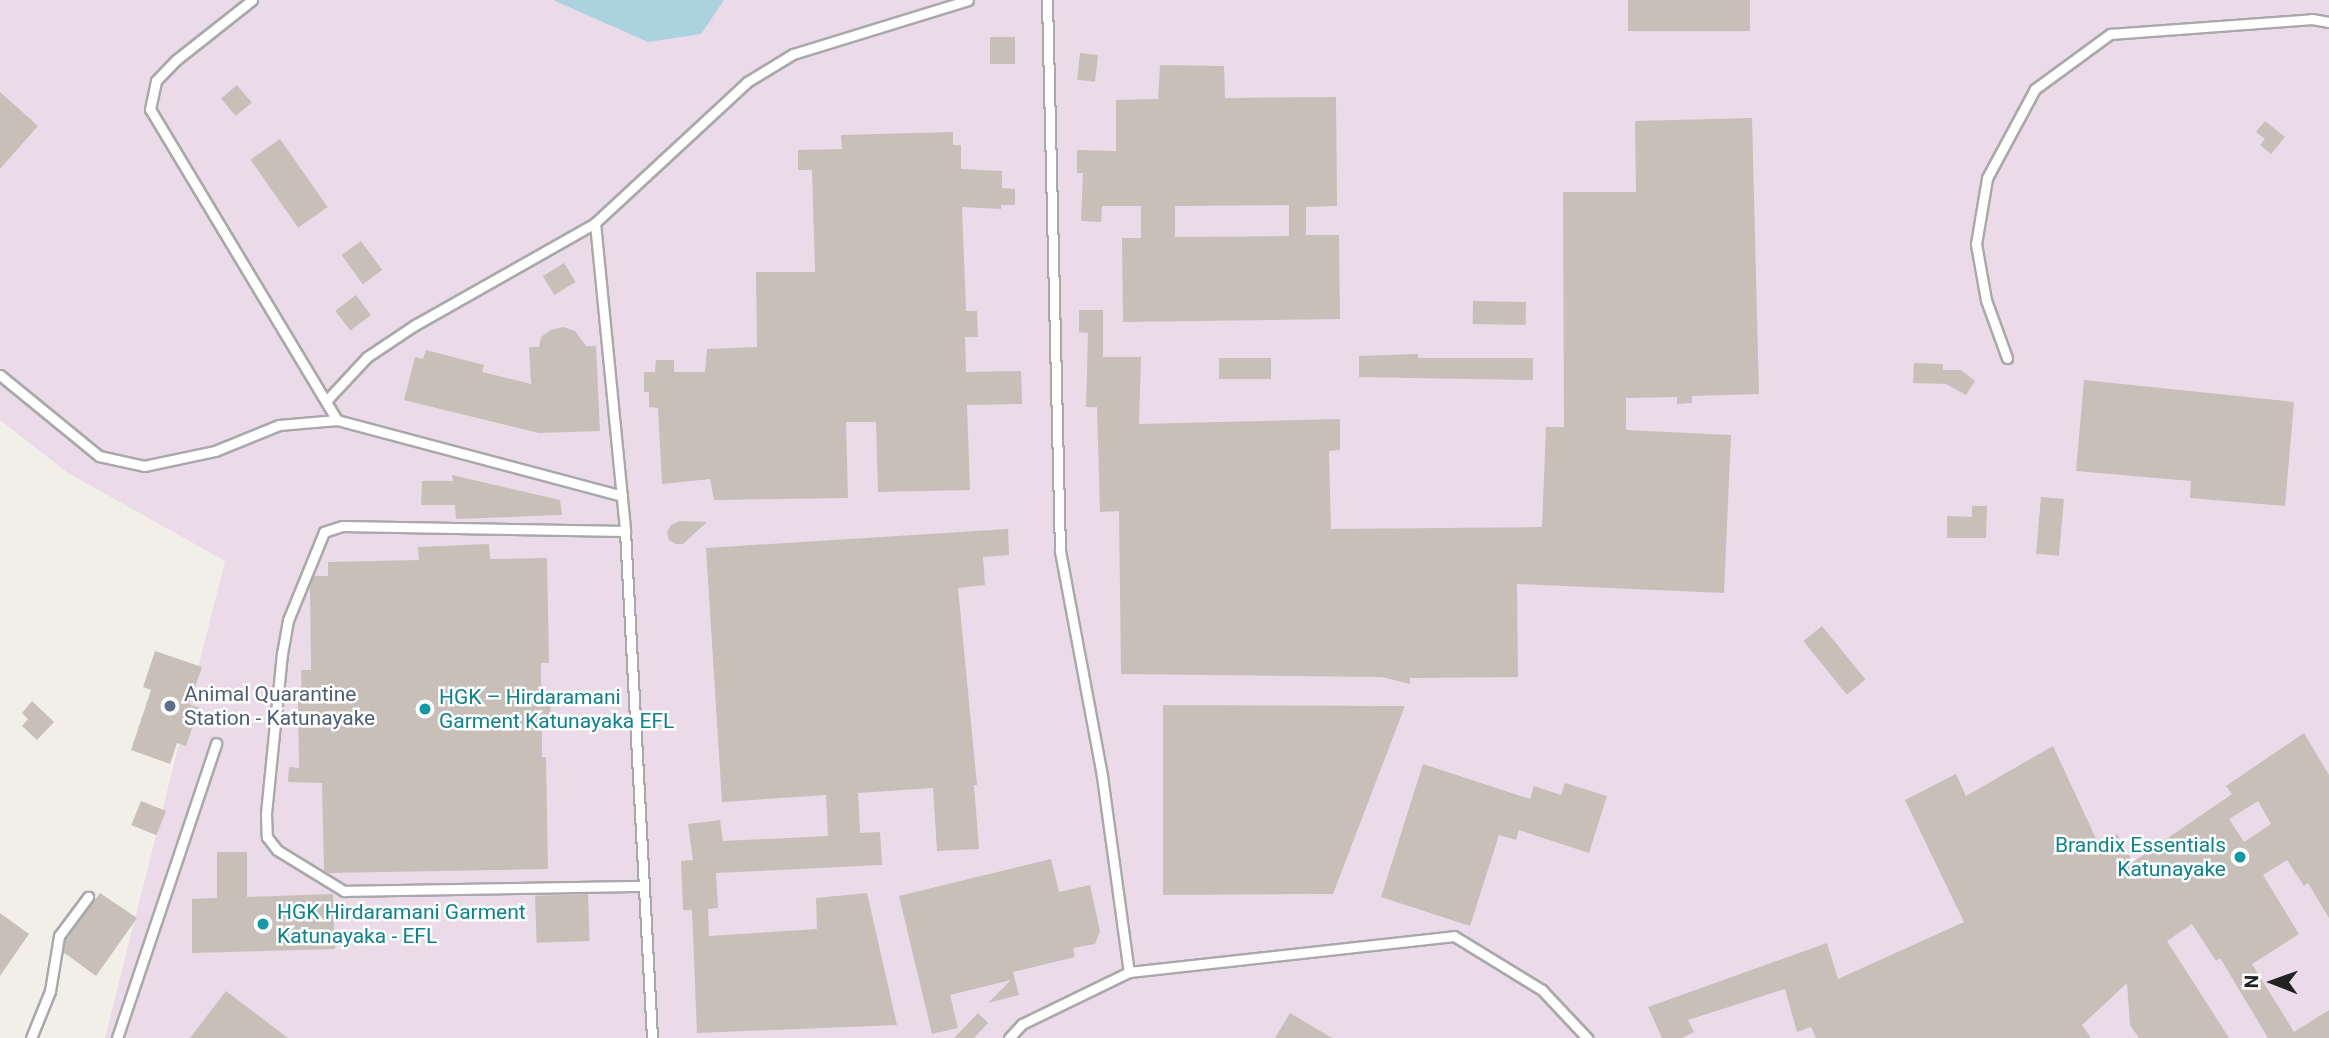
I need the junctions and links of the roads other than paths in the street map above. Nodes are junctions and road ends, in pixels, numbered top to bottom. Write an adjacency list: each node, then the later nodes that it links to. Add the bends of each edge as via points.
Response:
1 (251, 0): 8 (lane, via 156,81 150,108)
2 (968, 0): 5 (lane, via 793,54 747,82)
3 (1046, 0): 15 (lane, via 1060,551 1102,776)
4 (2329, 22): 6 (lane, via 2312,19 2110,34 2035,89 1987,178 1976,244 1986,300)
5 (595, 223): 8 (lane, via 415,325 367,357); 10 (lane)
6 (2007, 358)
7 (0, 375): 9 (lane, via 99,456 144,466 215,451 279,425)
8 (326, 401): 9 (lane)
9 (337, 420): 10 (lane)
10 (622, 496): 11 (lane)
11 (625, 531): 13 (lane); 13 (lane, via 342,526 324,532 288,620 267,837 277,850 344,891)
12 (216, 743): 17 (lane)
13 (644, 886): 18 (lane)
14 (88, 897): 16 (lane, via 59,936 50,991)
15 (1129, 972): 19 (lane, via 1022,1024); 20 (lane, via 1454,936 1542,990)
16 (31, 1038)
17 (117, 1038)
18 (652, 1038)
19 (1009, 1038)
20 (1587, 1038)

